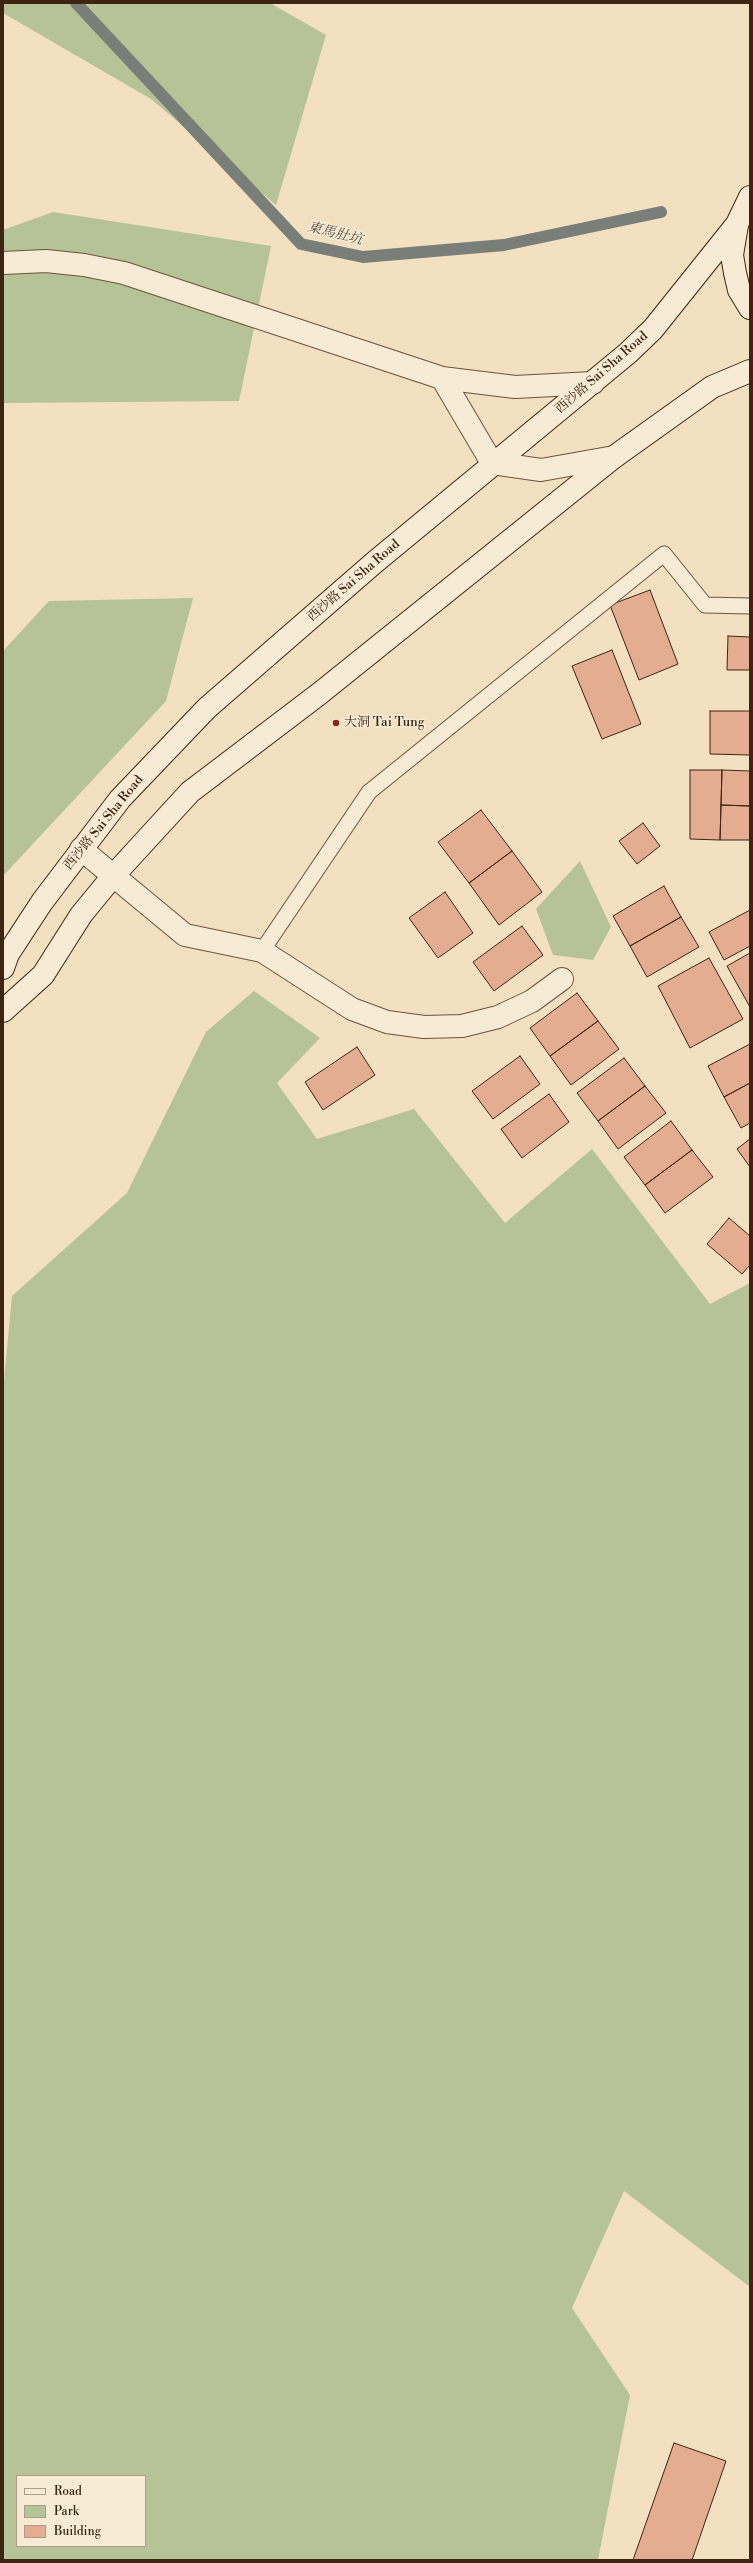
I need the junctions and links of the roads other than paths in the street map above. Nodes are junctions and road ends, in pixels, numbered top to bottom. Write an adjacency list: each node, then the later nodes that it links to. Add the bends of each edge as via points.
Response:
1 (750, 197): 2 (main road, 西沙路 Sai Sha Road)
2 (737, 224): 4 (main road, 西沙路 Sai Sha Road, via 732,256 739,290); 7 (main road, 西沙路 Sai Sha Road, via 653,329)
3 (3, 263): 6 (main road, via 54,262 124,273)
4 (750, 308)
5 (750, 371): 8 (main road, via 712,387)
6 (442, 378): 7 (main road, via 515,386); 9 (main road)
7 (593, 383): 9 (main road, 西沙路 Sai Sha Road)
8 (614, 457): 9 (main road, via 541,470); 12 (main road, via 319,694 190,792)
9 (492, 463): 11 (main road, 西沙路 Sai Sha Road, via 208,708 120,799)
10 (750, 606): 13 (lane, via 705,605 664,554 369,792)
11 (81, 849): 12 (main road); 14 (main road, 西沙路 Sai Sha Road, via 38,908 8,954)
12 (113, 876): 13 (main road, via 185,934); 16 (main road, via 81,915 43,975)
13 (262, 951): 15 (main road, via 352,1009 387,1022 424,1027 462,1026 498,1017 532,1001)
14 (3, 968)
15 (562, 979)
16 (3, 1012)

